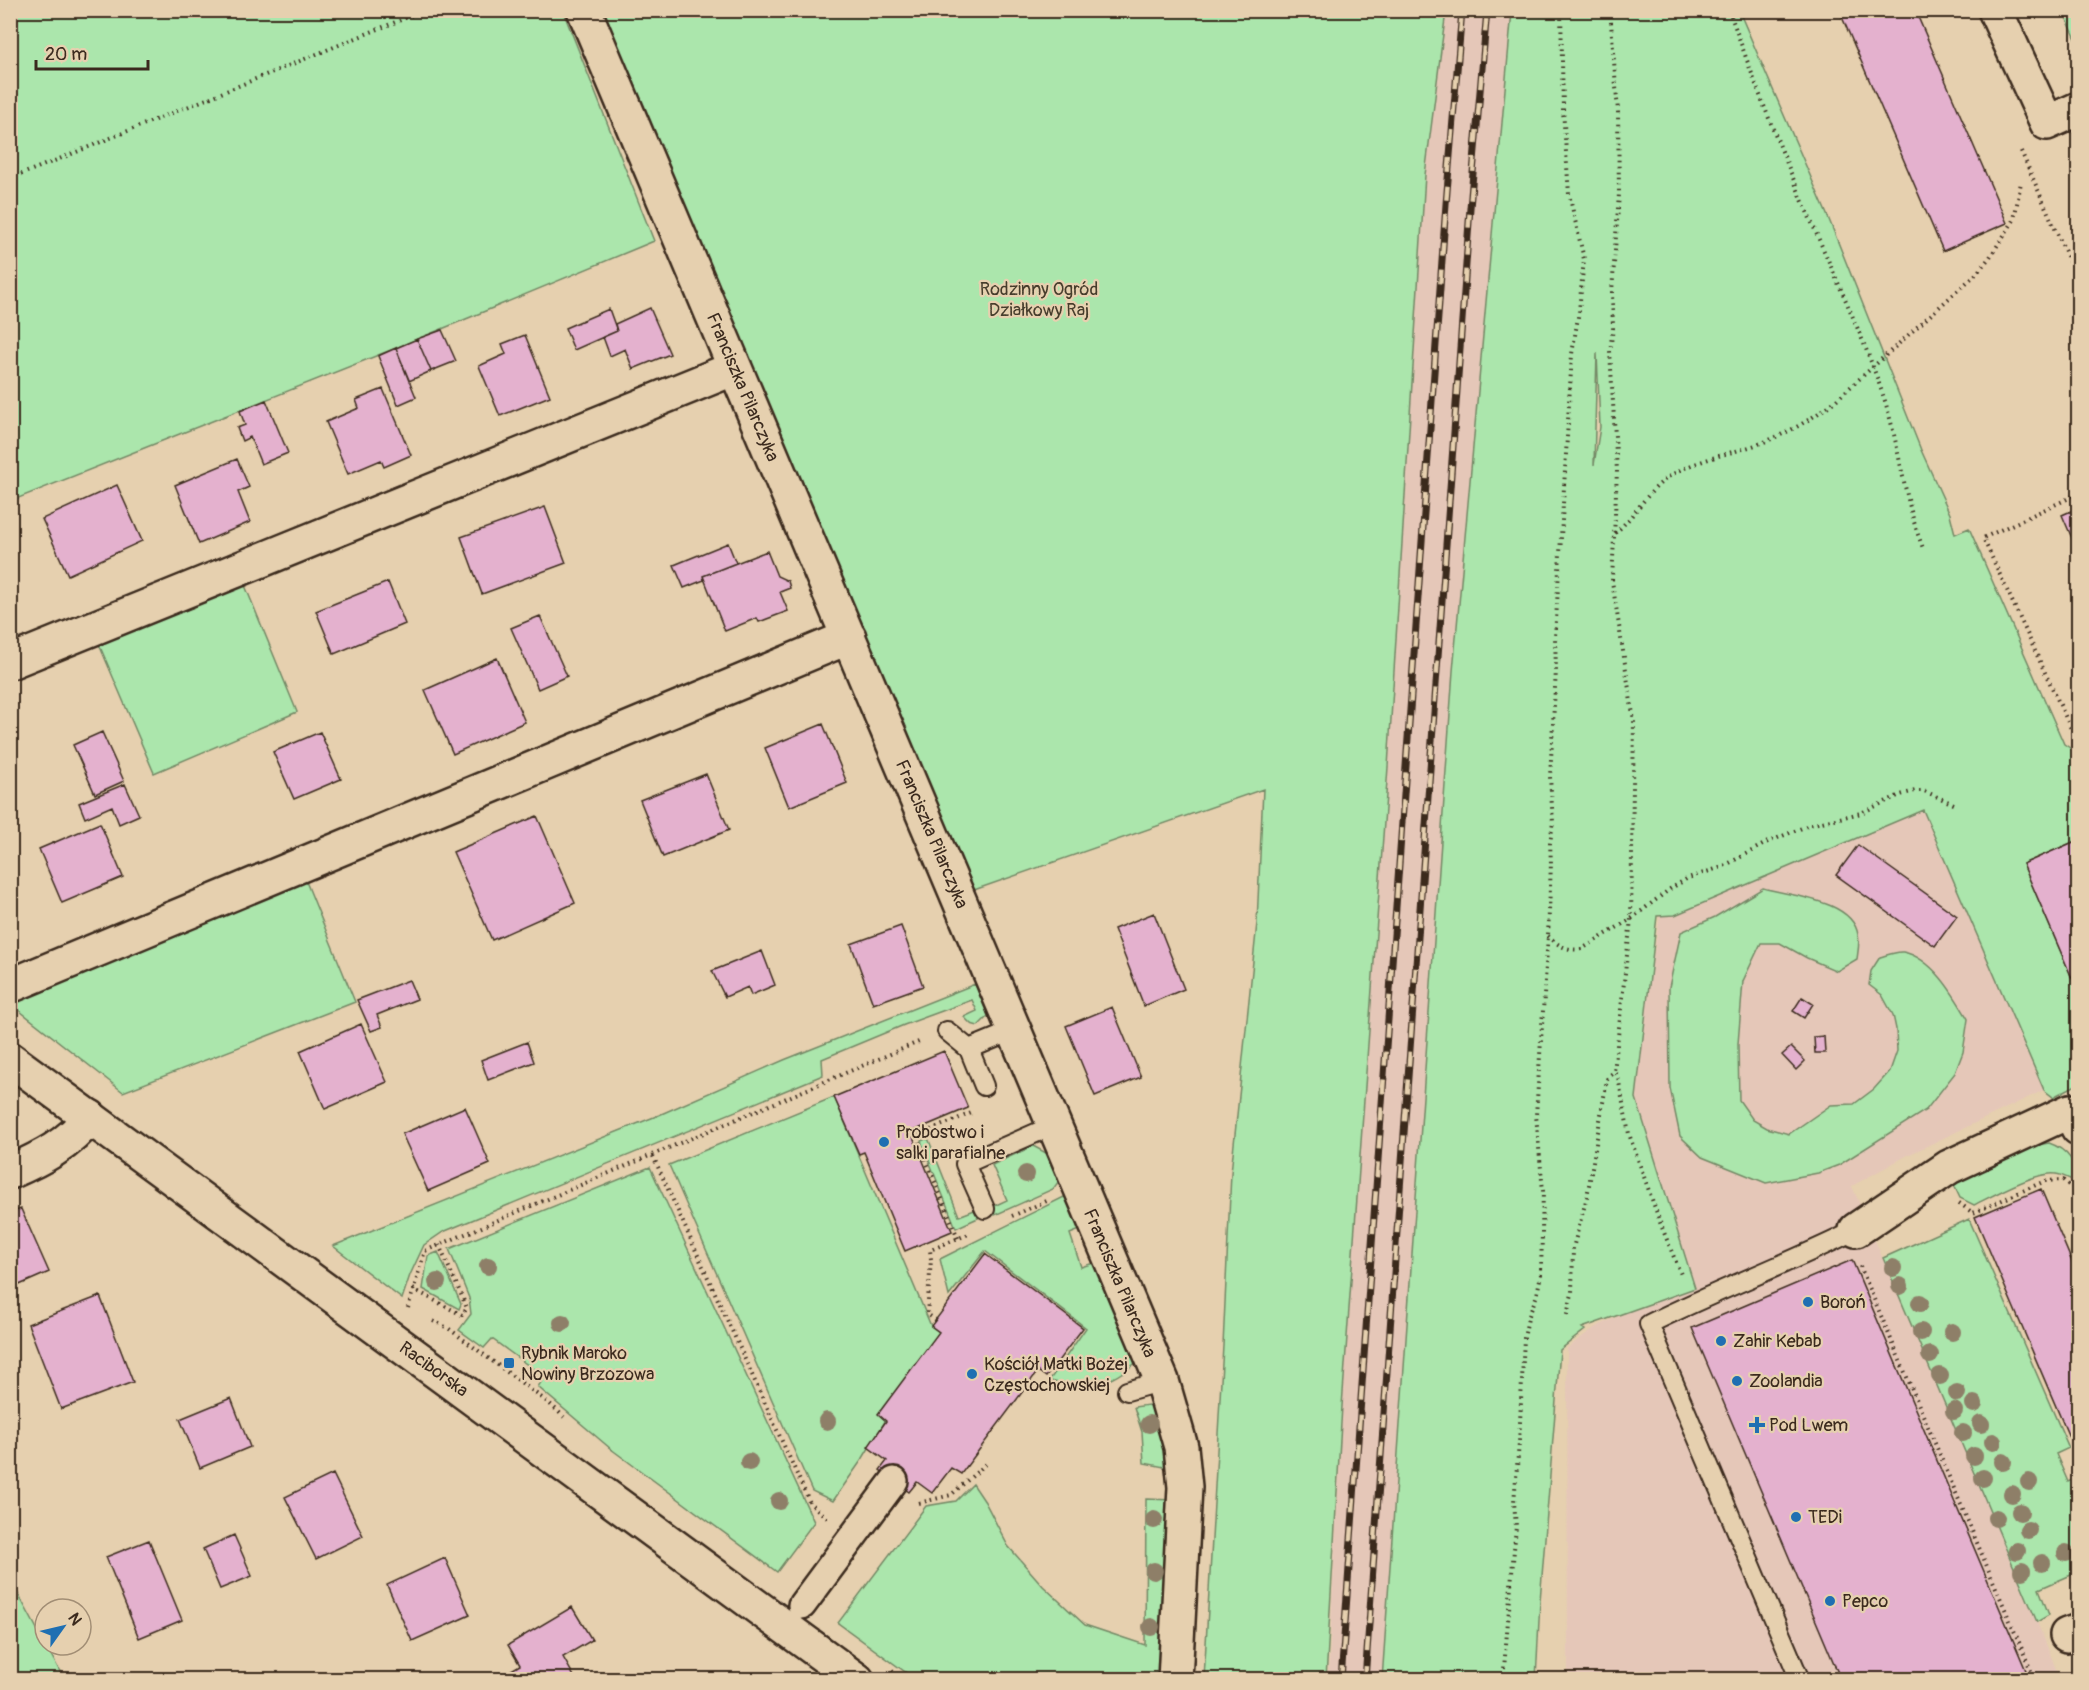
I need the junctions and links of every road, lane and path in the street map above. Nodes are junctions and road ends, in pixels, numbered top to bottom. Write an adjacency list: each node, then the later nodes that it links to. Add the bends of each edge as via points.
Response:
1 (425, 10): 9 (path)
2 (584, 10): 13 (street, Franciszka Pilarczyka)
3 (1562, 10): 22 (path, via 1569,194 1584,259 1572,354 1560,524)
4 (1610, 10): 15 (path, via 1618,112 1619,194 1610,351 1617,471)
5 (1729, 10): 12 (path, via 1751,74)
6 (1995, 10): 7 (street, via 2047,123)
7 (2079, 109)
8 (2021, 151): 11 (path)
9 (10, 179)
10 (2020, 182): 12 (path, via 2014,220 1990,257 1976,274)
11 (2079, 281)
12 (1872, 365): 15 (path, via 1819,413 1798,425 1776,437 1673,474 1642,501 1630,520); 16 (path, via 1897,442 1908,504)
13 (735, 368): 17 (street, Franciszka Pilarczyka); 18 (street)
14 (2079, 494): 19 (path, via 1983,538)
15 (1615, 533): 21 (path, via 1612,581 1634,721)
16 (1923, 548)
17 (849, 637): 23 (street); 25 (street, Franciszka Pilarczyka)
18 (10, 662)
19 (2079, 744)
20 (1956, 805): 21 (path, via 1915,791 1861,813 1809,825 1722,867 1688,878)
21 (1631, 919): 22 (path, via 1582,949 1564,948); 28 (path)
22 (1548, 936): 61 (path, via 1536,1115 1542,1191 1541,1275 1524,1338 1514,1502 1516,1526)
23 (10, 986)
24 (947, 1030): 26 (lane); 35 (path)
25 (1015, 1030): 26 (lane); 31 (street, Franciszka Pilarczyka)
26 (969, 1049): 29 (lane)
27 (10, 1059): 30 (street, Raciborska)
28 (1614, 1072): 48 (path, via 1629,1134); 50 (path, via 1607,1079 1587,1197 1573,1248 1572,1294)
29 (984, 1086): 34 (path, via 977,1101 980,1109)
30 (90, 1117): 36 (street, via 78,1133 56,1150); 59 (street, Raciborska)
31 (1054, 1125): 39 (lane, via 964,1164); 52 (street, Franciszka Pilarczyka)
32 (920, 1128): 34 (path)
33 (2079, 1128): 37 (street, via 2070,1111 1948,1167)
34 (923, 1134): 41 (path, via 916,1136)
35 (652, 1156): 42 (path); 57 (path, via 810,1503)
36 (10, 1172)
37 (1927, 1181): 38 (path, via 1973,1213 2045,1181 2063,1180 2072,1188); 40 (street)
38 (2079, 1204)
39 (985, 1209)
40 (1856, 1230): 48 (lane)
41 (958, 1238)
42 (439, 1245): 47 (path, via 425,1251); 47 (path, via 467,1308 462,1315)
43 (930, 1250): 51 (path, via 927,1314)
44 (2079, 1255): 45 (path)
45 (2071, 1258)
46 (1860, 1265): 63 (path)
47 (413, 1289): 49 (path)
48 (1692, 1303): 62 (lane, via 1649,1324)
49 (408, 1309)
50 (1567, 1315)
51 (936, 1320)
52 (1162, 1381): 53 (lane); 60 (street, Franciszka Pilarczyka, via 1181,1447 1185,1487)
53 (1127, 1391)
54 (986, 1464): 56 (path, via 951,1495)
55 (894, 1481): 56 (street)
56 (873, 1509): 57 (street)
57 (853, 1536): 58 (street)
58 (802, 1605)
59 (856, 1680)
60 (1175, 1680)
61 (1503, 1680)
62 (1800, 1680)
63 (2035, 1680)

